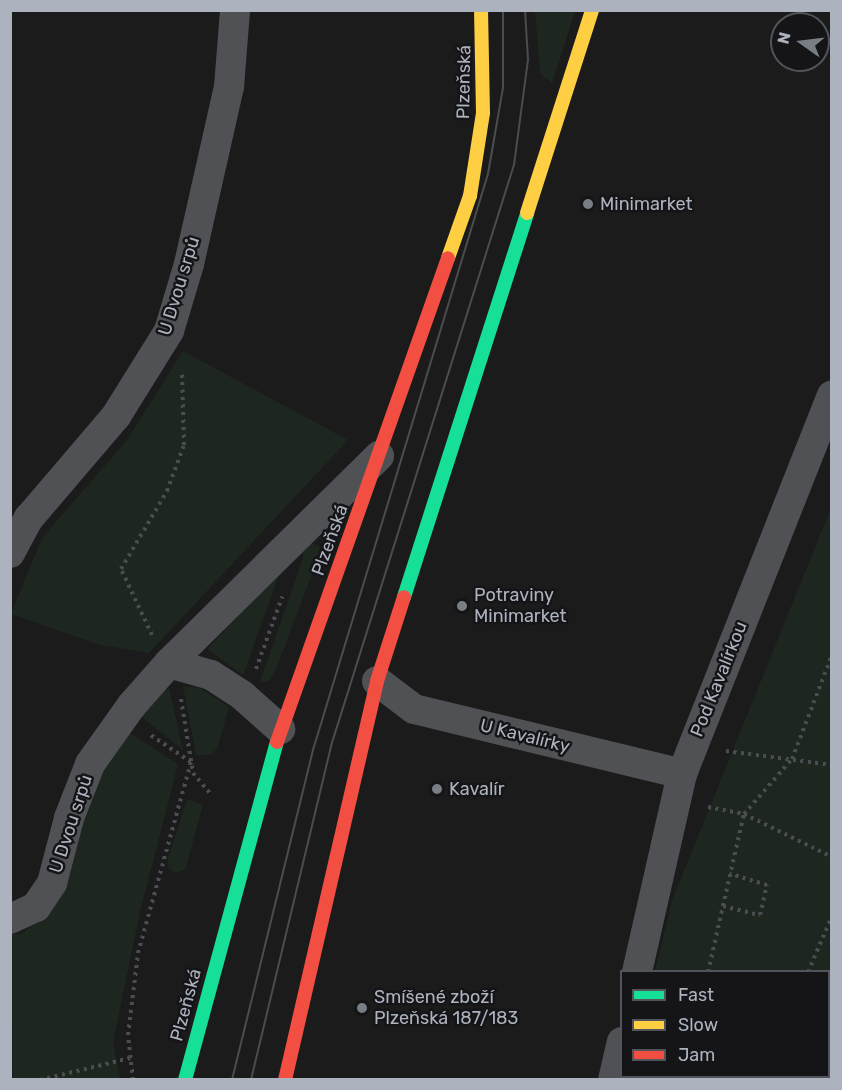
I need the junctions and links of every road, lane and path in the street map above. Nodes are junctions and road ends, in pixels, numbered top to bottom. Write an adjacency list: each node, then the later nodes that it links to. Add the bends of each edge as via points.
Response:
1 (235, 10): 4 (street, U Dvou srpů, via 228,87 189,264)
2 (481, 10): 6 (main road, Plzeňská, via 483,113 470,196)
3 (592, 10): 12 (main road)
4 (169, 331): 7 (street, U Dvou srpů, via 116,416 29,518); 10 (path, via 182,369 184,445 167,491 121,569 144,621)
5 (831, 396): 16 (street, Pod Kavalírkou)
6 (380, 455): 10 (street, U Dvou srpů); 13 (main road, Plzeňská)
7 (10, 553)
8 (285, 591): 11 (path)
9 (831, 655): 15 (path)
10 (169, 663): 13 (street, via 212,675); 17 (path, via 182,704); 26 (street, U Dvou srpů, via 132,705 90,764 69,818 52,883 36,907)
11 (251, 681)
12 (377, 681): 16 (street, U Kavalírky, via 414,709); 35 (main road)
13 (280, 729): 34 (main road, Plzeňská)
14 (143, 730): 17 (path)
15 (792, 759): 16 (path); 18 (path); 21 (path)
16 (687, 760): 27 (street, Pod Kavalírkou)
17 (192, 762): 19 (path, via 193,773); 31 (path, via 138,953)
18 (831, 765)
19 (212, 796)
20 (708, 807): 21 (path)
21 (744, 814): 22 (path); 23 (path)
22 (831, 857)
23 (730, 874): 24 (path); 24 (path, via 767,885 760,915)
24 (723, 906): 28 (path)
25 (831, 916): 29 (path)
26 (10, 919)
27 (637, 970)
28 (708, 970)
29 (809, 970)
30 (620, 1047): 36 (street)
31 (130, 1058): 32 (path); 33 (path)
32 (40, 1080)
33 (133, 1080)
34 (185, 1080)
35 (285, 1080)
36 (613, 1080)

